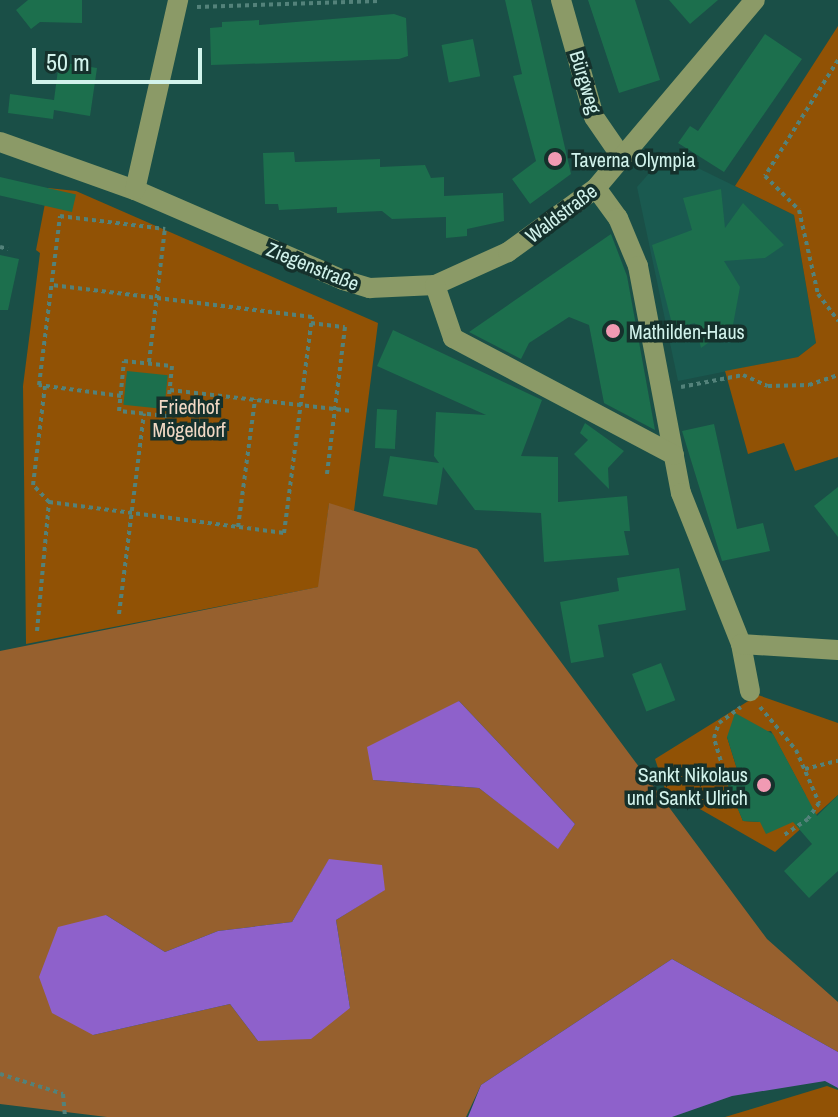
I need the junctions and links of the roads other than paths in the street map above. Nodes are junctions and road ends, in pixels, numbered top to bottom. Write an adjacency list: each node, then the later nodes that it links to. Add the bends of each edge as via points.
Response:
1 (561, 0): 5 (street, Bürgweg, via 594,117)
2 (755, 0): 5 (street, Waldstraße)
3 (177, 4): 7 (street)
4 (0, 142): 7 (street, Ziegenstraße)
5 (623, 159): 6 (street, Waldstraße)
6 (596, 188): 8 (street, Waldstraße, via 508,252); 9 (street, via 618,218 638,266)
7 (135, 190): 8 (street, Ziegenstraße, via 370,288)
8 (435, 285): 9 (street, via 453,338 481,358)
9 (674, 455): 10 (street, via 681,493)
10 (741, 644): 11 (street); 12 (street)
11 (838, 650)
12 (750, 691)

